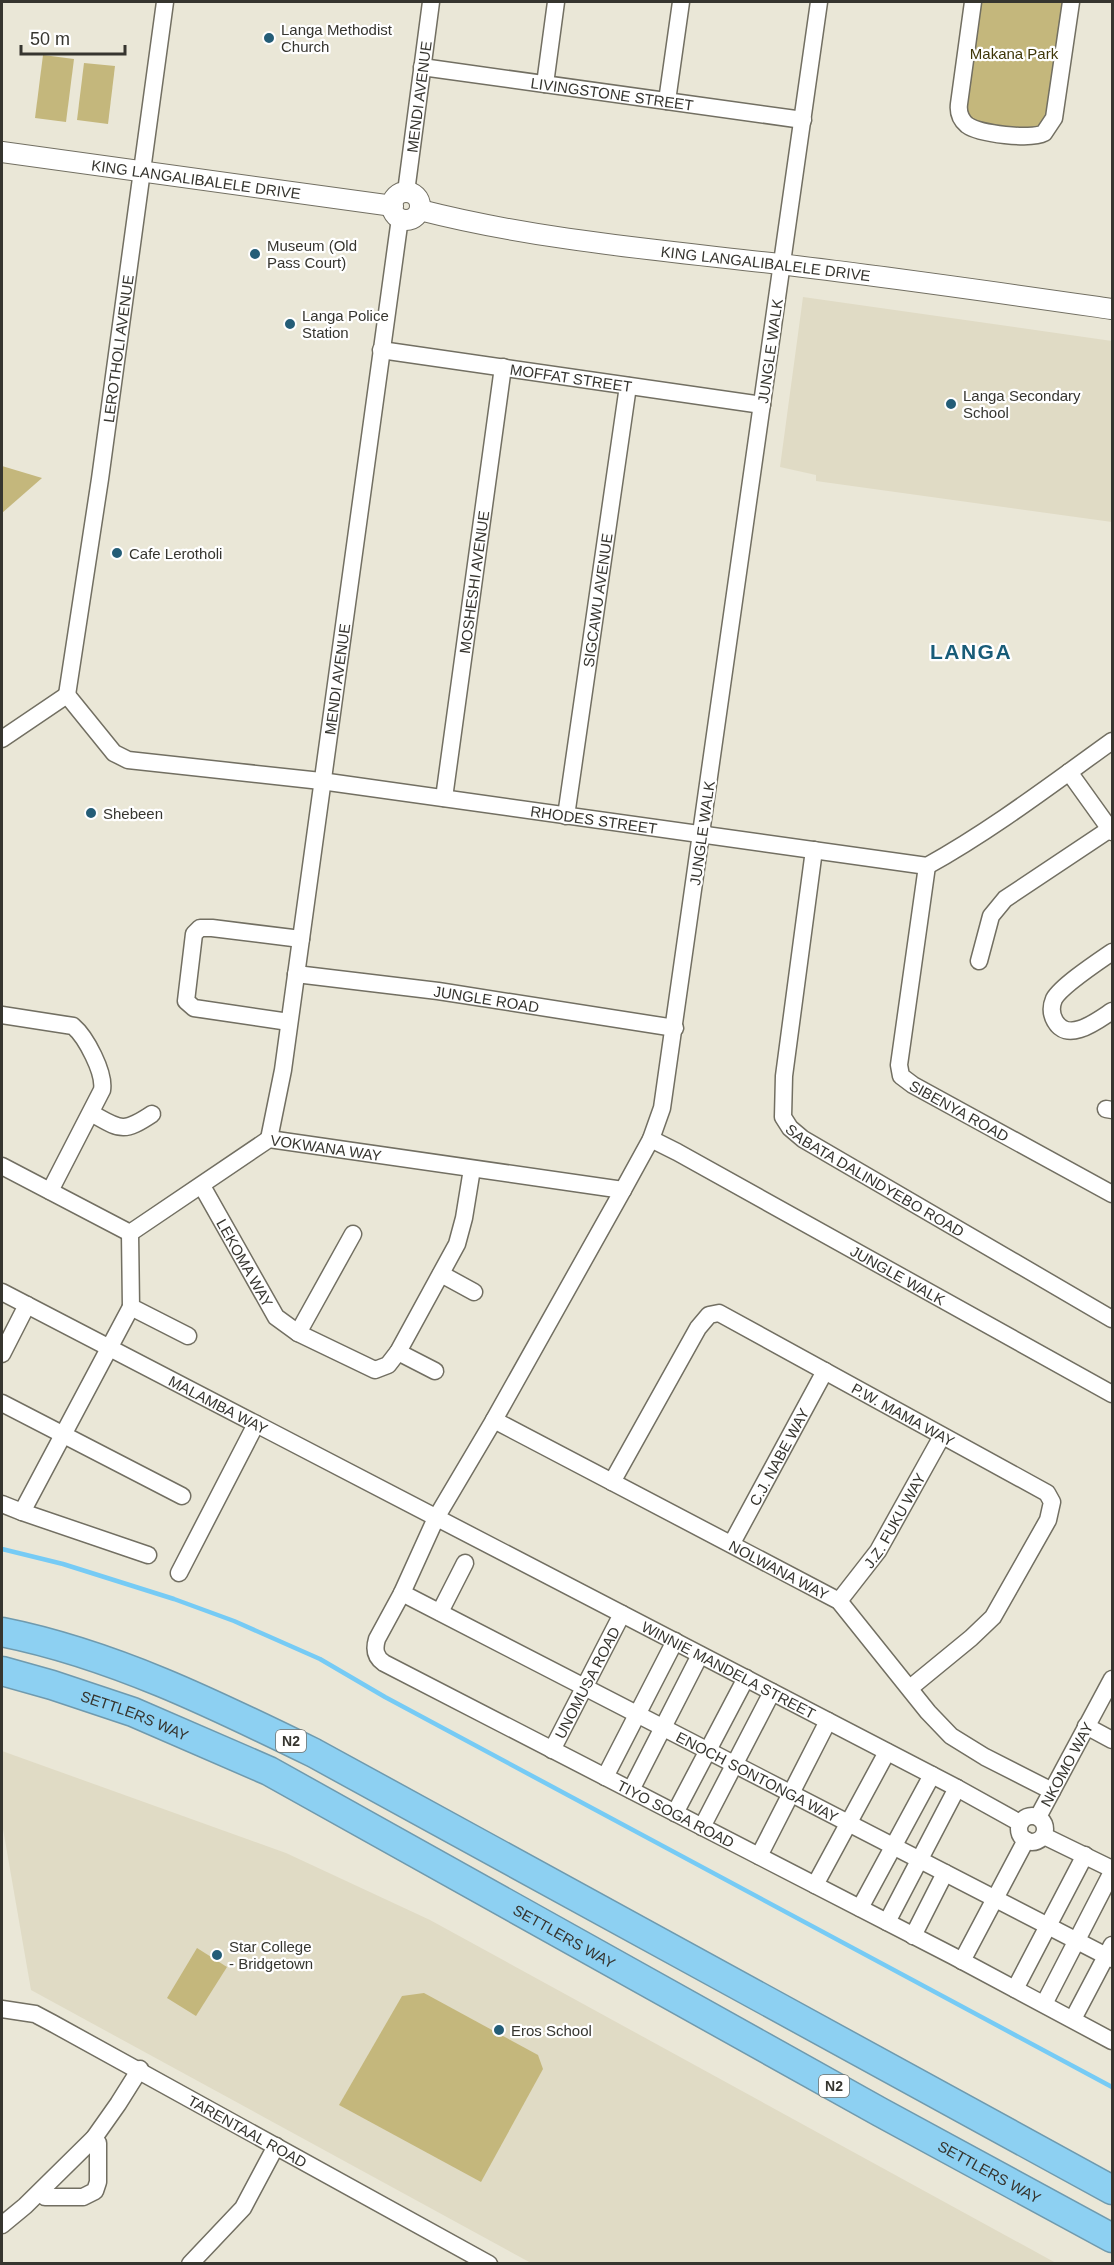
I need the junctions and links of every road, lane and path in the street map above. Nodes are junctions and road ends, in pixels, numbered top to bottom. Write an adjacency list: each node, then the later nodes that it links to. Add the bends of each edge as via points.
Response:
1 (165, 2): 13 (street, LEROTHOLI AVENUE)
2 (431, 2): 8 (street, MENDI AVENUE)
3 (556, 2): 9 (street)
4 (681, 2): 10 (street)
5 (819, 2): 11 (street, JUNGLE WALK)
6 (973, 2): 7 (street, via 959,114 973,128 1029,137 1044,133 1054,118)
7 (1071, 2)
8 (422, 67): 9 (street, LIVINGSTONE STREET); 14 (street, MENDI AVENUE)
9 (544, 84): 10 (street, LIVINGSTONE STREET)
10 (668, 101): 11 (street, LIVINGSTONE STREET)
11 (803, 120): 15 (street, JUNGLE WALK)
12 (2, 152): 13 (street, KING LANGALIBALELE DRIVE)
13 (142, 172): 14 (street, KING LANGALIBALELE DRIVE); 21 (street, LEROTHOLI AVENUE)
14 (400, 205): 15 (street, KING LANGALIBALELE DRIVE, via 417,197 420,210 504,228); 17 (street, MENDI AVENUE)
15 (782, 265): 16 (street, KING LANGALIBALELE DRIVE); 20 (street, JUNGLE WALK)
16 (1113, 309)
17 (381, 350): 18 (street, MOFFAT STREET); 25 (street, MENDI AVENUE)
18 (503, 367): 19 (street, MOFFAT STREET); 26 (street, MOSHESHI AVENUE)
19 (628, 386): 20 (street, MOFFAT STREET); 27 (street, SIGCAWU AVENUE)
20 (762, 405): 29 (street, JUNGLE WALK)
21 (67, 695): 22 (street); 25 (street, RHODES STREET, via 114,753 128,760)
22 (2, 739)
23 (1113, 741): 24 (street)
24 (1069, 772): 28 (street); 31 (street)
25 (321, 781): 26 (street, RHODES STREET); 32 (street, MENDI AVENUE)
26 (444, 798): 27 (street, RHODES STREET)
27 (566, 816): 29 (street, RHODES STREET)
28 (1111, 831): 34 (street, via 1005,899 991,916)
29 (702, 834): 30 (street, RHODES STREET); 39 (street, JUNGLE WALK)
30 (814, 850): 31 (street, RHODES STREET); 57 (street, SABATA DALINDYEBO ROAD, via 784,1076 783,1117 790,1128)
31 (927, 866): 49 (street, SIBENYA ROAD, via 899,1065 901,1076)
32 (301, 939): 35 (street, MENDI AVENUE); 38 (street, via 200,928 194,934 186,988 186,1001 194,1008)
33 (1113, 952): 36 (street, via 1060,991 1052,1013 1057,1024 1078,1030)
34 (979, 961)
35 (296, 974): 38 (street, MENDI AVENUE); 39 (street, JUNGLE ROAD)
36 (1113, 1011)
37 (2, 1015): 40 (street, via 66,1024 78,1030 102,1076 102,1090)
38 (289, 1022): 42 (street, MENDI AVENUE)
39 (675, 1028): 43 (street, JUNGLE WALK, via 662,1108)
40 (91, 1113): 41 (street, via 122,1128); 48 (street)
41 (152, 1114)
42 (269, 1139): 45 (street, VOKWANA WAY); 46 (street, VOKWANA WAY)
43 (651, 1139): 47 (street); 65 (street, JUNGLE WALK)
44 (2, 1166): 48 (street)
45 (472, 1169): 47 (street, VOKWANA WAY); 52 (street, LEKOMA WAY, via 460,1234)
46 (202, 1186): 50 (street, VOKWANA WAY); 58 (street, LEKOMA WAY, via 271,1310)
47 (623, 1190): 67 (street)
48 (50, 1191): 50 (street)
49 (1113, 1194)
50 (130, 1233): 56 (street)
51 (353, 1234): 58 (street)
52 (441, 1274): 54 (street); 61 (street, LEKOMA WAY)
53 (2, 1292): 55 (street, MALAMBA WAY)
54 (474, 1292)
55 (27, 1305): 60 (street, MALAMBA WAY); 62 (street)
56 (131, 1306): 59 (street); 60 (street)
57 (1113, 1319)
58 (298, 1333): 61 (street, LEKOMA WAY, via 375,1370 388,1365)
59 (188, 1336)
60 (110, 1348): 68 (street, MALAMBA WAY); 69 (street)
61 (398, 1352): 63 (street)
62 (2, 1354)
63 (435, 1371)
64 (825, 1371): 70 (street, P.W. MAMA WAY); 71 (street, P.W. MAMA WAY, via 724,1315 709,1315); 76 (street, C.J. NABE WAY)
65 (1113, 1394)
66 (2, 1403): 69 (street)
67 (494, 1420): 71 (street, NOLWANA WAY); 75 (street)
68 (256, 1424): 75 (street, MALAMBA WAY); 79 (street)
69 (63, 1434): 72 (street); 74 (street)
70 (942, 1436): 81 (street, J.Z. FUKU WAY, via 878,1551); 91 (street, P.W. MAMA WAY, via 1043,1491 1052,1507 993,1617)
71 (612, 1482): 76 (street, NOLWANA WAY)
72 (182, 1496)
73 (2, 1504): 74 (street)
74 (22, 1512): 77 (street)
75 (436, 1518): 80 (street, TIYO SOGA ROAD); 83 (street, WINNIE MANDELA STREET)
76 (732, 1543): 81 (street, NOLWANA WAY)
77 (148, 1555)
78 (465, 1563): 82 (street)
79 (179, 1573)
80 (402, 1593): 82 (street, ENOCH SONTONGA WAY); 98 (street, TIYO SOGA ROAD, via 375,1647 379,1660)
81 (839, 1601): 91 (street, NOLWANA WAY)
82 (440, 1612): 90 (street, ENOCH SONTONGA WAY)
83 (622, 1614): 85 (street, WINNIE MANDELA STREET); 90 (street, UNOMUSA ROAD)
84 (2, 1632): 138 (highway, N2, via 163,1682 314,1753)
85 (675, 1641): 86 (street, WINNIE MANDELA STREET); 93 (street)
86 (700, 1655): 88 (street, WINNIE MANDELA STREET); 96 (street)
87 (2, 1671): 141 (highway, SETTLERS WAY / N2, via 133,1712 269,1771)
88 (746, 1678): 92 (street, WINNIE MANDELA STREET); 99 (street)
89 (1113, 1679): 95 (street, NKOMO WAY)
90 (585, 1687): 93 (street, ENOCH SONTONGA WAY); 98 (street, UNOMUSA ROAD)
91 (910, 1688): 106 (street, NOLWANA WAY, via 951,1736)
92 (772, 1692): 94 (street, WINNIE MANDELA STREET); 101 (street)
93 (637, 1714): 96 (street, ENOCH SONTONGA WAY); 103 (street)
94 (828, 1721): 100 (street, WINNIE MANDELA STREET); 107 (street)
95 (1086, 1726): 97 (street); 106 (street, NKOMO WAY)
96 (663, 1727): 99 (street, ENOCH SONTONGA WAY); 105 (street)
97 (1113, 1740)
98 (552, 1750): 103 (street, TIYO SOGA ROAD)
99 (708, 1751): 101 (street, ENOCH SONTONGA WAY); 108 (street)
100 (887, 1752): 102 (street, WINNIE MANDELA STREET); 110 (street)
101 (735, 1764): 107 (street, ENOCH SONTONGA WAY); 112 (street)
102 (932, 1775): 104 (street, WINNIE MANDELA STREET); 115 (street)
103 (605, 1777): 105 (street, TIYO SOGA ROAD)
104 (957, 1788): 111 (street, WINNIE MANDELA STREET); 118 (street)
105 (631, 1790): 108 (street, TIYO SOGA ROAD)
106 (1052, 1791): 109 (street, NKOMO WAY)
107 (791, 1793): 110 (street, ENOCH SONTONGA WAY); 117 (street)
108 (675, 1813): 112 (street, TIYO SOGA ROAD)
109 (1038, 1817): 111 (street, via 1030,1816); 113 (street, via 1046,1827)
110 (848, 1823): 115 (street, ENOCH SONTONGA WAY); 121 (street)
111 (1020, 1823): 114 (street, via 1019,1832)
112 (702, 1827): 117 (street, TIYO SOGA ROAD)
113 (1044, 1836): 114 (street, via 1036,1842); 116 (street)
114 (1026, 1840): 122 (street)
115 (894, 1846): 118 (street, ENOCH SONTONGA WAY); 123 (street)
116 (1085, 1855): 119 (street); 125 (street)
117 (759, 1856): 121 (street, TIYO SOGA ROAD)
118 (920, 1860): 120 (street, ENOCH SONTONGA WAY); 124 (street)
119 (1113, 1870): 127 (street)
120 (945, 1873): 122 (street, ENOCH SONTONGA WAY); 126 (street)
121 (815, 1885): 123 (street, TIYO SOGA ROAD)
122 (996, 1899): 125 (street, ENOCH SONTONGA WAY); 129 (street)
123 (860, 1908): 124 (street, TIYO SOGA ROAD)
124 (887, 1922): 126 (street, TIYO SOGA ROAD)
125 (1047, 1926): 127 (street, ENOCH SONTONGA WAY); 130 (street)
126 (913, 1936): 129 (street, TIYO SOGA ROAD)
127 (1077, 1941): 128 (street, ENOCH SONTONGA WAY); 131 (street)
128 (1111, 1954): 133 (street)
129 (962, 1961): 130 (street, TIYO SOGA ROAD)
130 (1015, 1989): 131 (street, TIYO SOGA ROAD)
131 (1044, 2004): 133 (street, TIYO SOGA ROAD)
132 (2, 2009): 135 (street, TARENTAAL ROAD, via 35,2014)
133 (1073, 2019): 134 (street, TIYO SOGA ROAD)
134 (1113, 2041)
135 (140, 2069): 136 (street); 137 (street, TARENTAAL ROAD)
136 (94, 2138): 139 (street); 139 (street, via 98,2143 95,2191 82,2197 45,2197)
137 (276, 2146): 142 (street, via 243,2208); 143 (street, TARENTAAL ROAD)
138 (1113, 2190)
139 (40, 2192): 140 (street)
140 (2, 2225)
141 (1113, 2238)
142 (190, 2264)
143 (489, 2264)

